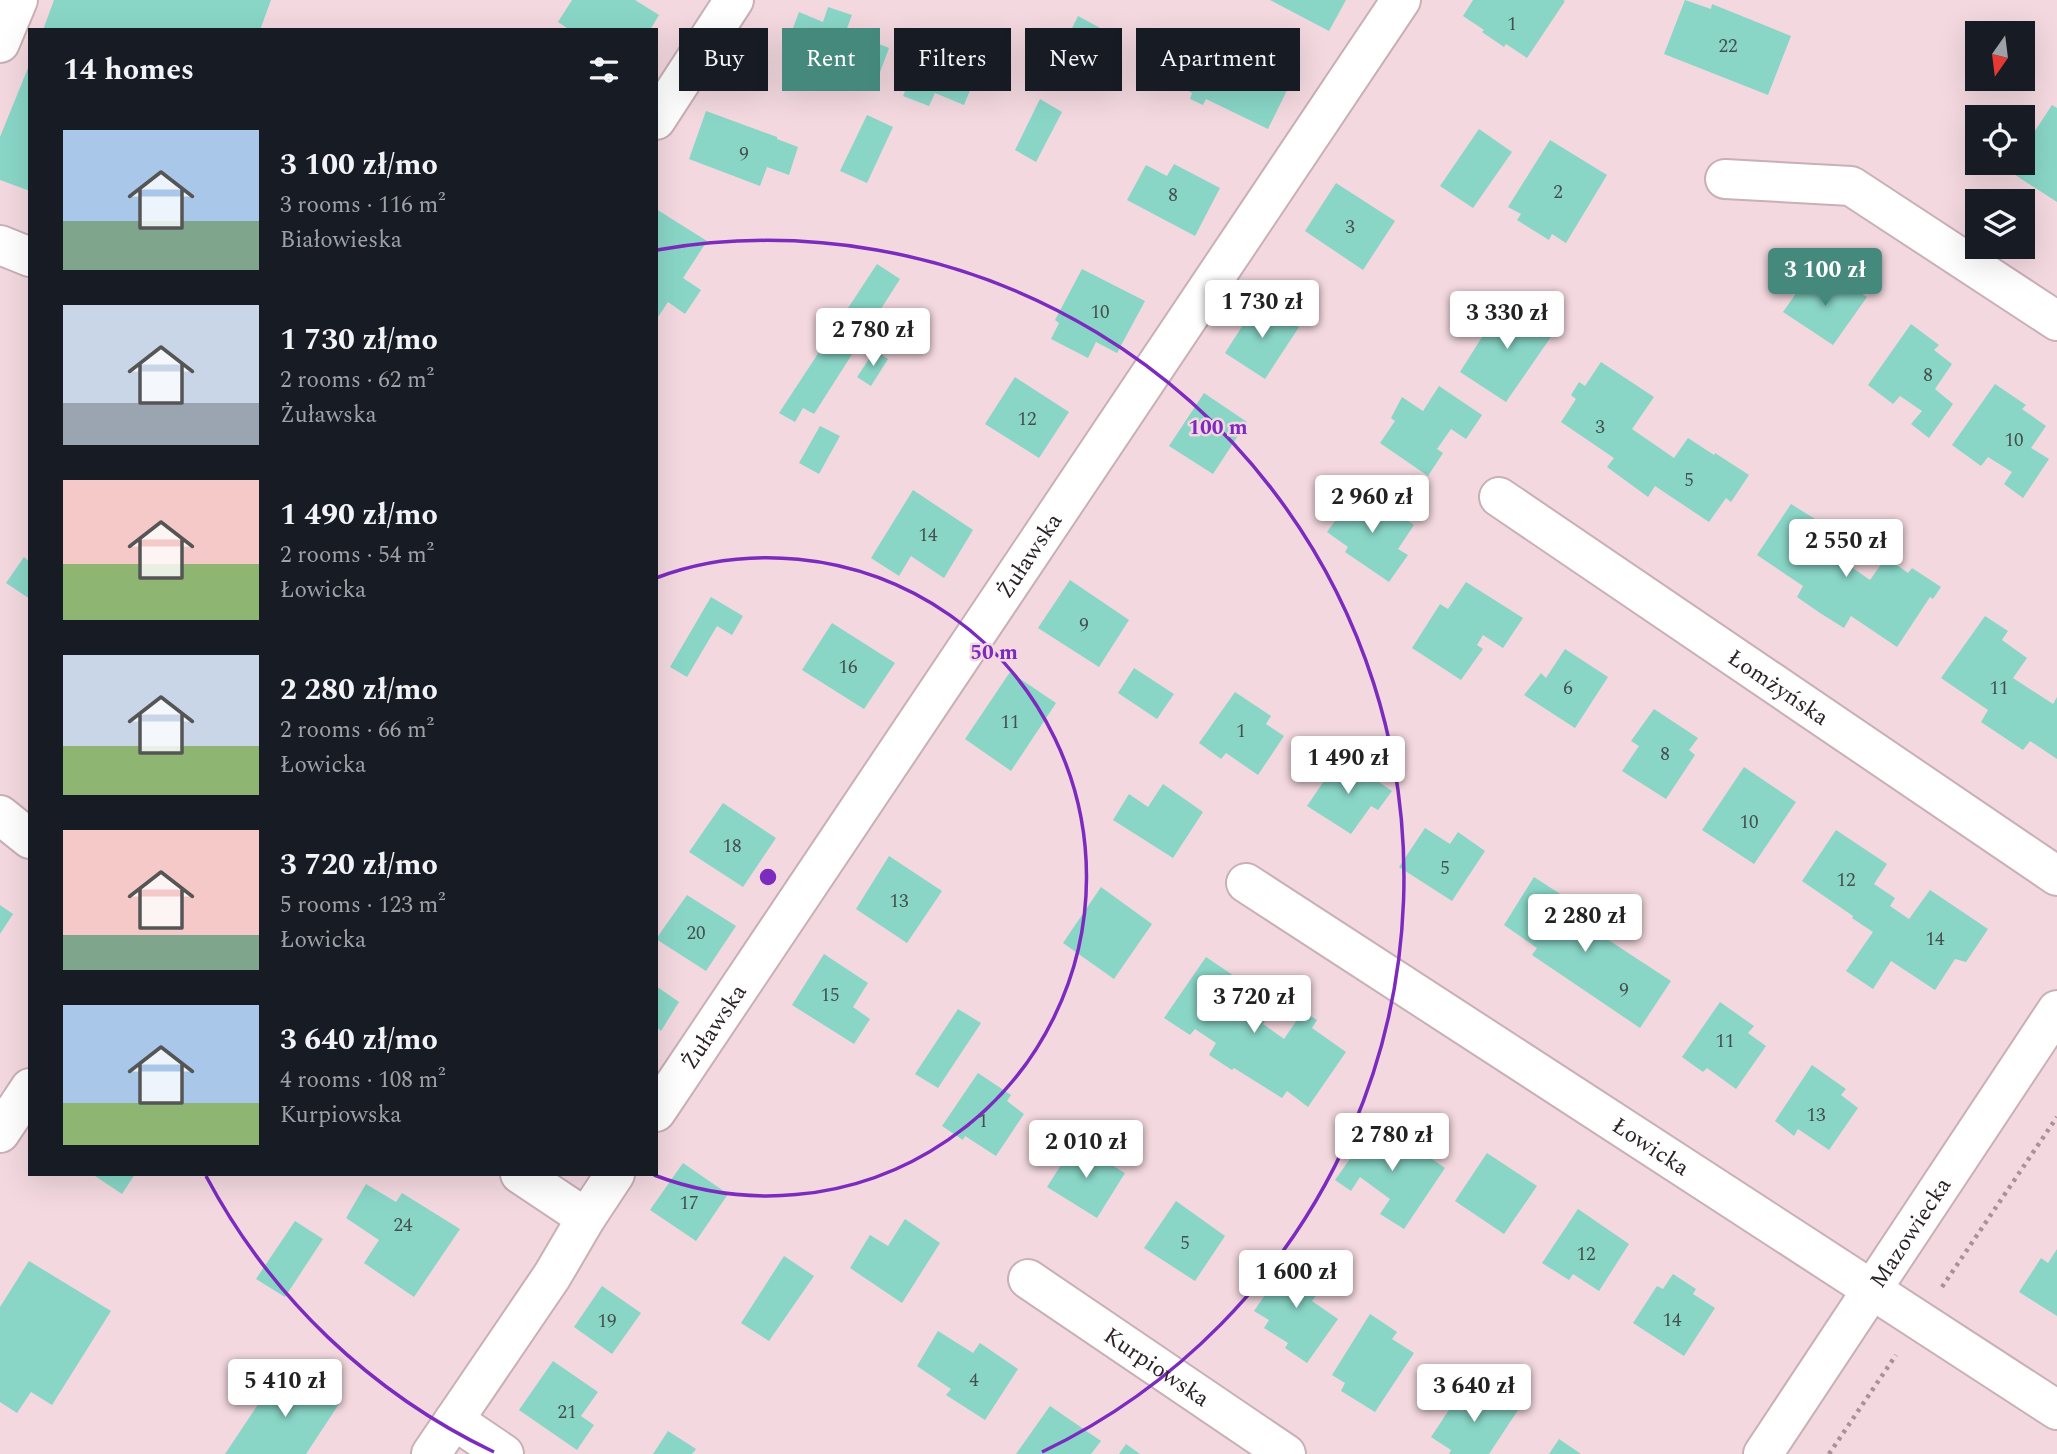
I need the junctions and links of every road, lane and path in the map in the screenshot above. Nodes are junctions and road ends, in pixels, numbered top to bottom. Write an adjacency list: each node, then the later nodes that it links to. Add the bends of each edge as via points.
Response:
1 (18, 0): 4 (street)
2 (734, 0): 5 (street)
3 (1401, 0): 17 (street, Żuławska)
4 (0, 43)
5 (658, 117)
6 (1725, 179): 9 (street, via 1851,186)
7 (0, 245): 8 (street)
8 (28, 256)
9 (2057, 321)
10 (1499, 497): 13 (street, Łomżyńska)
11 (0, 815): 12 (street)
12 (28, 837)
13 (2057, 876)
14 (1245, 883): 23 (street, Łowicka)
15 (2057, 1010): 23 (street, Mazowiecka)
16 (28, 1091): 18 (street)
17 (658, 1109)
18 (0, 1133)
19 (523, 1176): 21 (street)
20 (614, 1176): 21 (street)
21 (586, 1218): 25 (street)
22 (1028, 1279): 28 (street, Kurpiowska)
23 (1872, 1291): 24 (street, Łowicka); 29 (street, Mazowiecka)
24 (2057, 1410)
25 (454, 1420): 26 (street); 27 (street)
26 (431, 1454)
27 (504, 1454)
28 (1286, 1454)
29 (1763, 1454)

